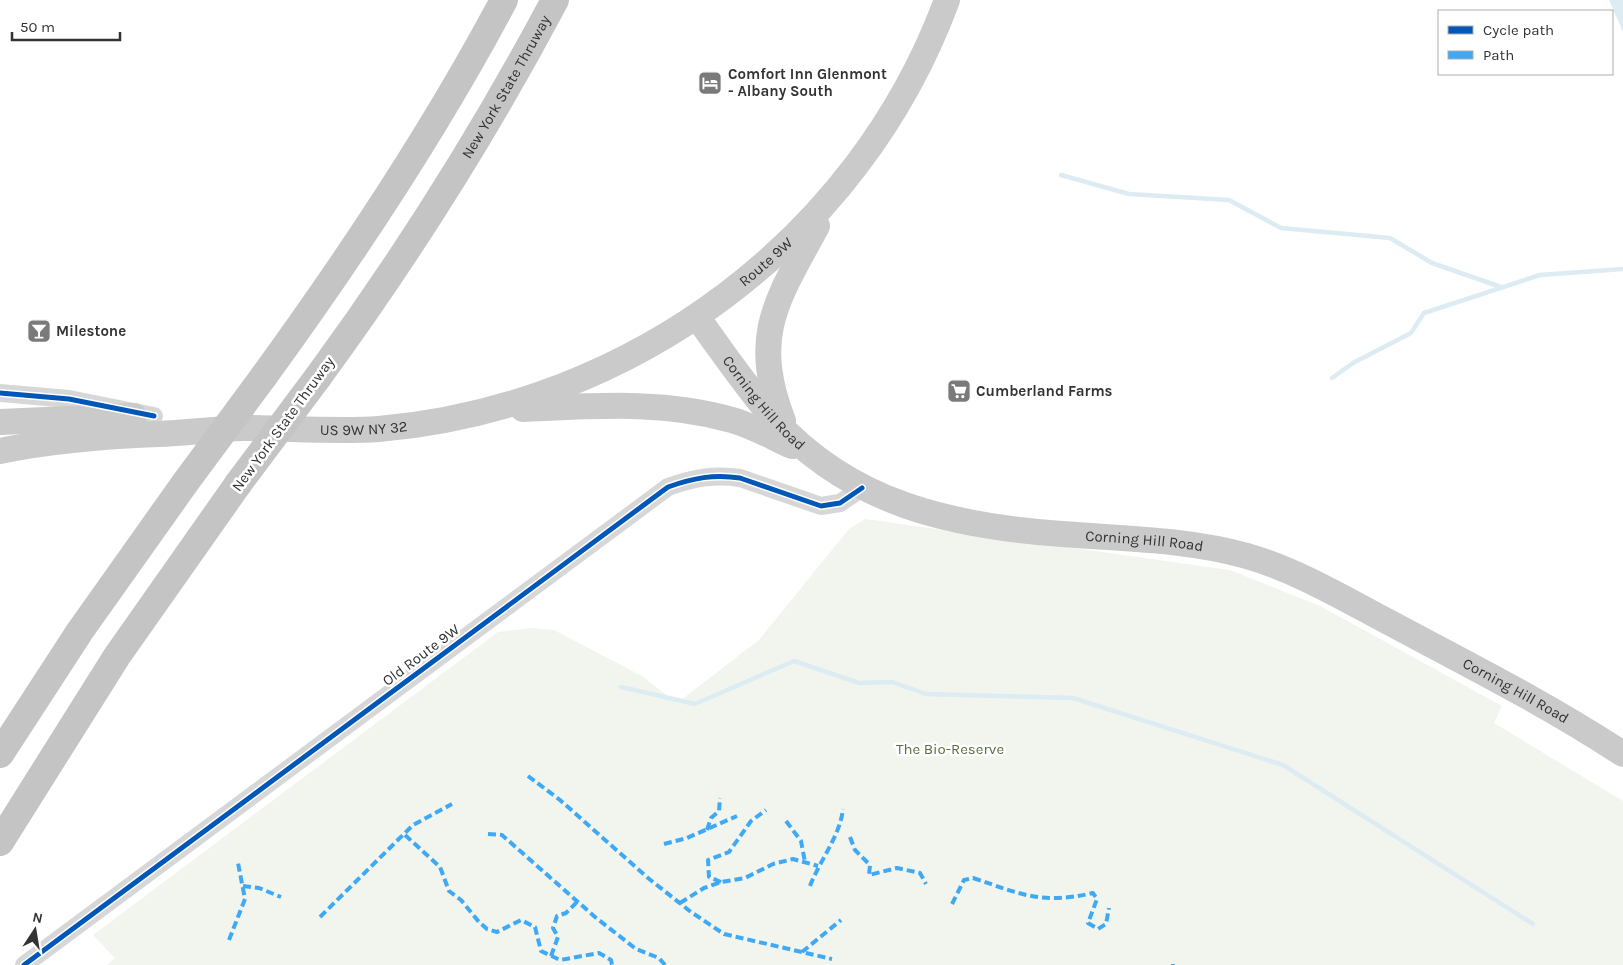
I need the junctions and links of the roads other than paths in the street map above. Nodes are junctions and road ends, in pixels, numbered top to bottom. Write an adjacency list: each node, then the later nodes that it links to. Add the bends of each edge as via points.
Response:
1 (504, 0): 15 (highway, bridge, via 397,185 330,285 90,617)
2 (555, 0): 17 (highway, New York State Thruway, bridge, via 488,122 434,210 375,298 112,663)
3 (947, 0): 4 (main road, Route 9W, via 927,48 897,105 870,148)
4 (836, 191): 5 (main road, Route 9W, via 784,248); 11 (main road, via 777,303 769,331 768,371)
5 (697, 317): 7 (main road, Route 9W, via 646,348 592,374); 11 (main road, Corning Hill Road, via 761,403)
6 (0, 393): 8 (street, via 69,400)
7 (484, 411): 10 (main road, US 9W NY 32, via 376,429); 13 (main road, via 626,405 693,411 749,426)
8 (154, 416): 9 (main road); 10 (main road)
9 (0, 422)
10 (241, 428): 12 (main road, via 77,438)
11 (788, 433): 13 (main road, Corning Hill Road)
12 (0, 451)
13 (814, 457): 14 (main road, Corning Hill Road)
14 (862, 488): 16 (main road, Corning Hill Road, via 917,510 959,520 1030,531 1179,542 1264,562 1323,588 1518,691); 18 (street, Old Route 9W, via 840,503 821,506 726,476 695,478 668,486)
15 (0, 754)
16 (1623, 754)
17 (0, 842)
18 (24, 965)

